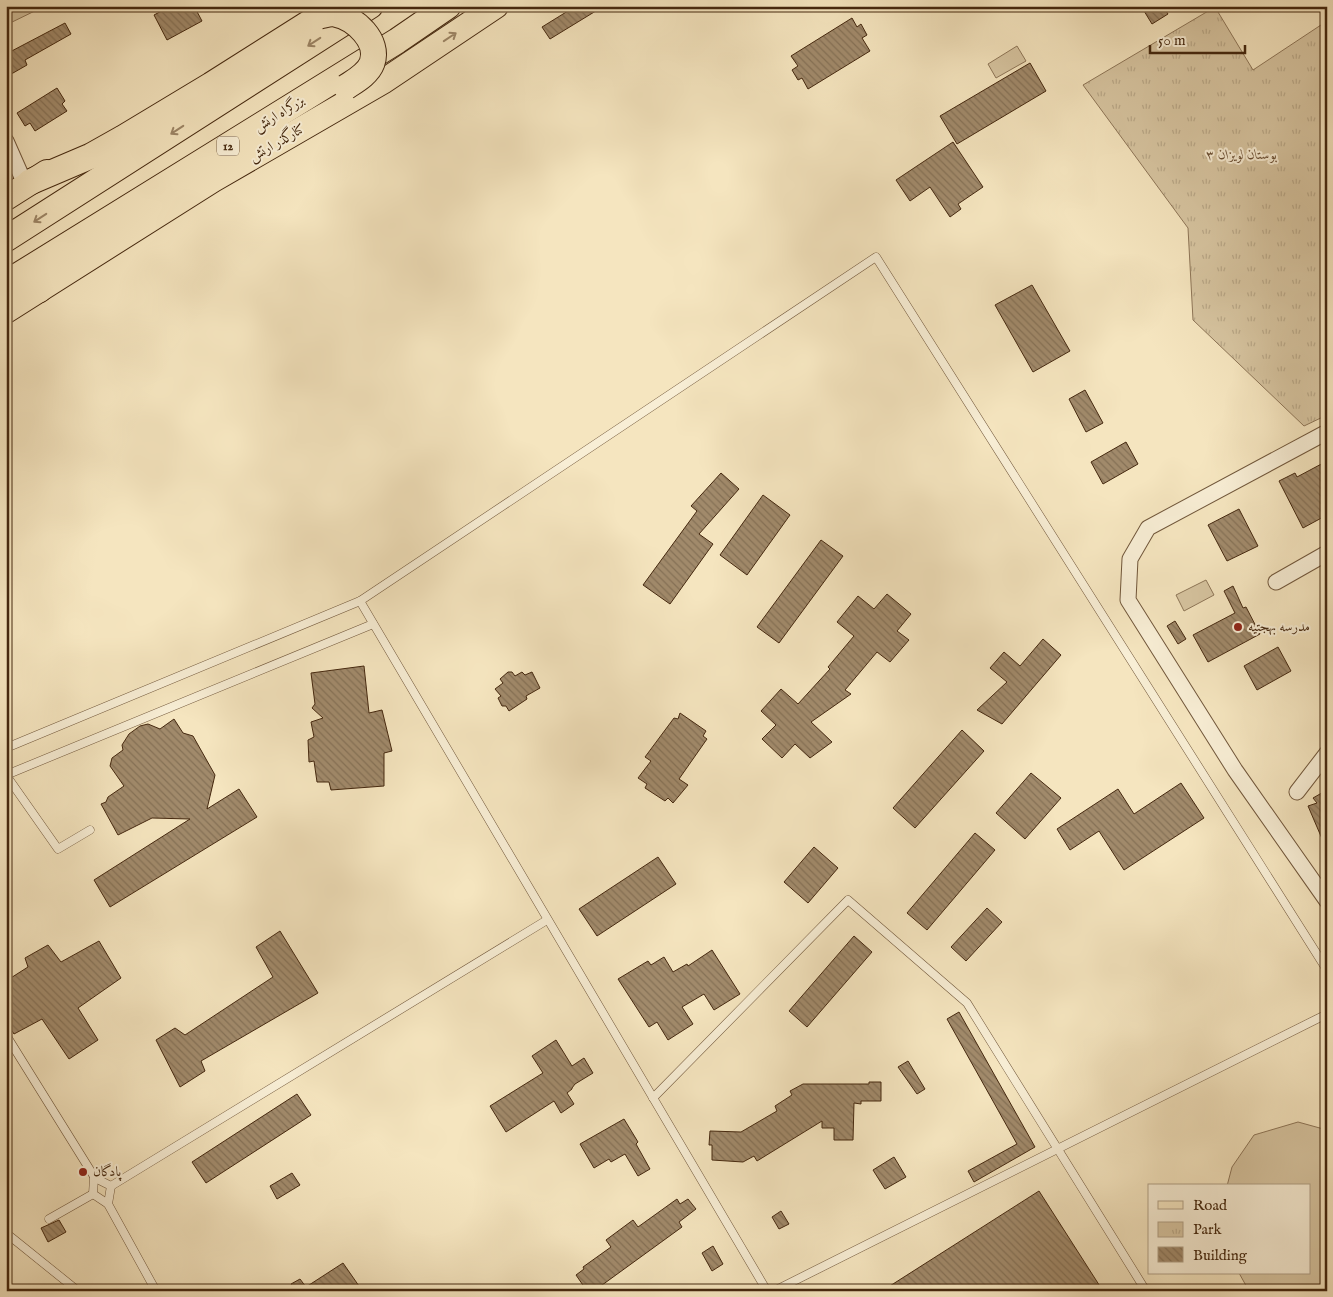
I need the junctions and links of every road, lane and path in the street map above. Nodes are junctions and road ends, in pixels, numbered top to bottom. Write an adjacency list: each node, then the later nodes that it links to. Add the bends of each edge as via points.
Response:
1 (322, 6): 7 (main road, via 248,54)
2 (370, 6): 8 (highway, one-way to 8)
3 (450, 6): 5 (main road); 9 (highway, بزرگراه ارتش / 12)
4 (496, 6): 5 (main road, کنارگذر ارتش, one-way to 4)
5 (384, 81): 10 (main road, کنارگذر ارتش, via 213,180)
6 (6, 141): 7 (street)
7 (21, 188): 10 (highway, bridge, via 91,156 320,16 333,14 345,17 360,28 371,45 372,64 362,76 83,250)
8 (6, 239)
9 (6, 283)
10 (39, 290): 11 (main road, کنارگذر ارتش)
11 (6, 311)
12 (1327, 432): 22 (street, via 1148,528 1130,559 1128,600 1235,770)
13 (1327, 553): 14 (street)
14 (1276, 582)
15 (360, 601): 16 (lane); 17 (lane); 24 (lane, via 876,257)
16 (373, 624): 19 (lane); 23 (lane)
17 (6, 748)
18 (1327, 753): 20 (street)
19 (6, 775): 21 (lane, via 58,849)
20 (1297, 792)
21 (90, 830)
22 (1327, 902)
23 (547, 920): 27 (lane); 30 (lane)
24 (1327, 970)
25 (1327, 1014): 28 (lane)
26 (6, 1035): 29 (lane)
27 (653, 1098): 28 (lane, via 848,900 967,1003); 37 (lane)
28 (1057, 1149): 38 (lane); 39 (lane)
29 (94, 1178): 30 (lane); 31 (lane)
30 (111, 1186): 32 (lane)
31 (93, 1194): 32 (lane); 33 (lane)
32 (108, 1204): 36 (lane)
33 (49, 1220)
34 (6, 1233): 35 (lane)
35 (78, 1291)
36 (156, 1291)
37 (767, 1291)
38 (774, 1291)
39 (1146, 1291)

